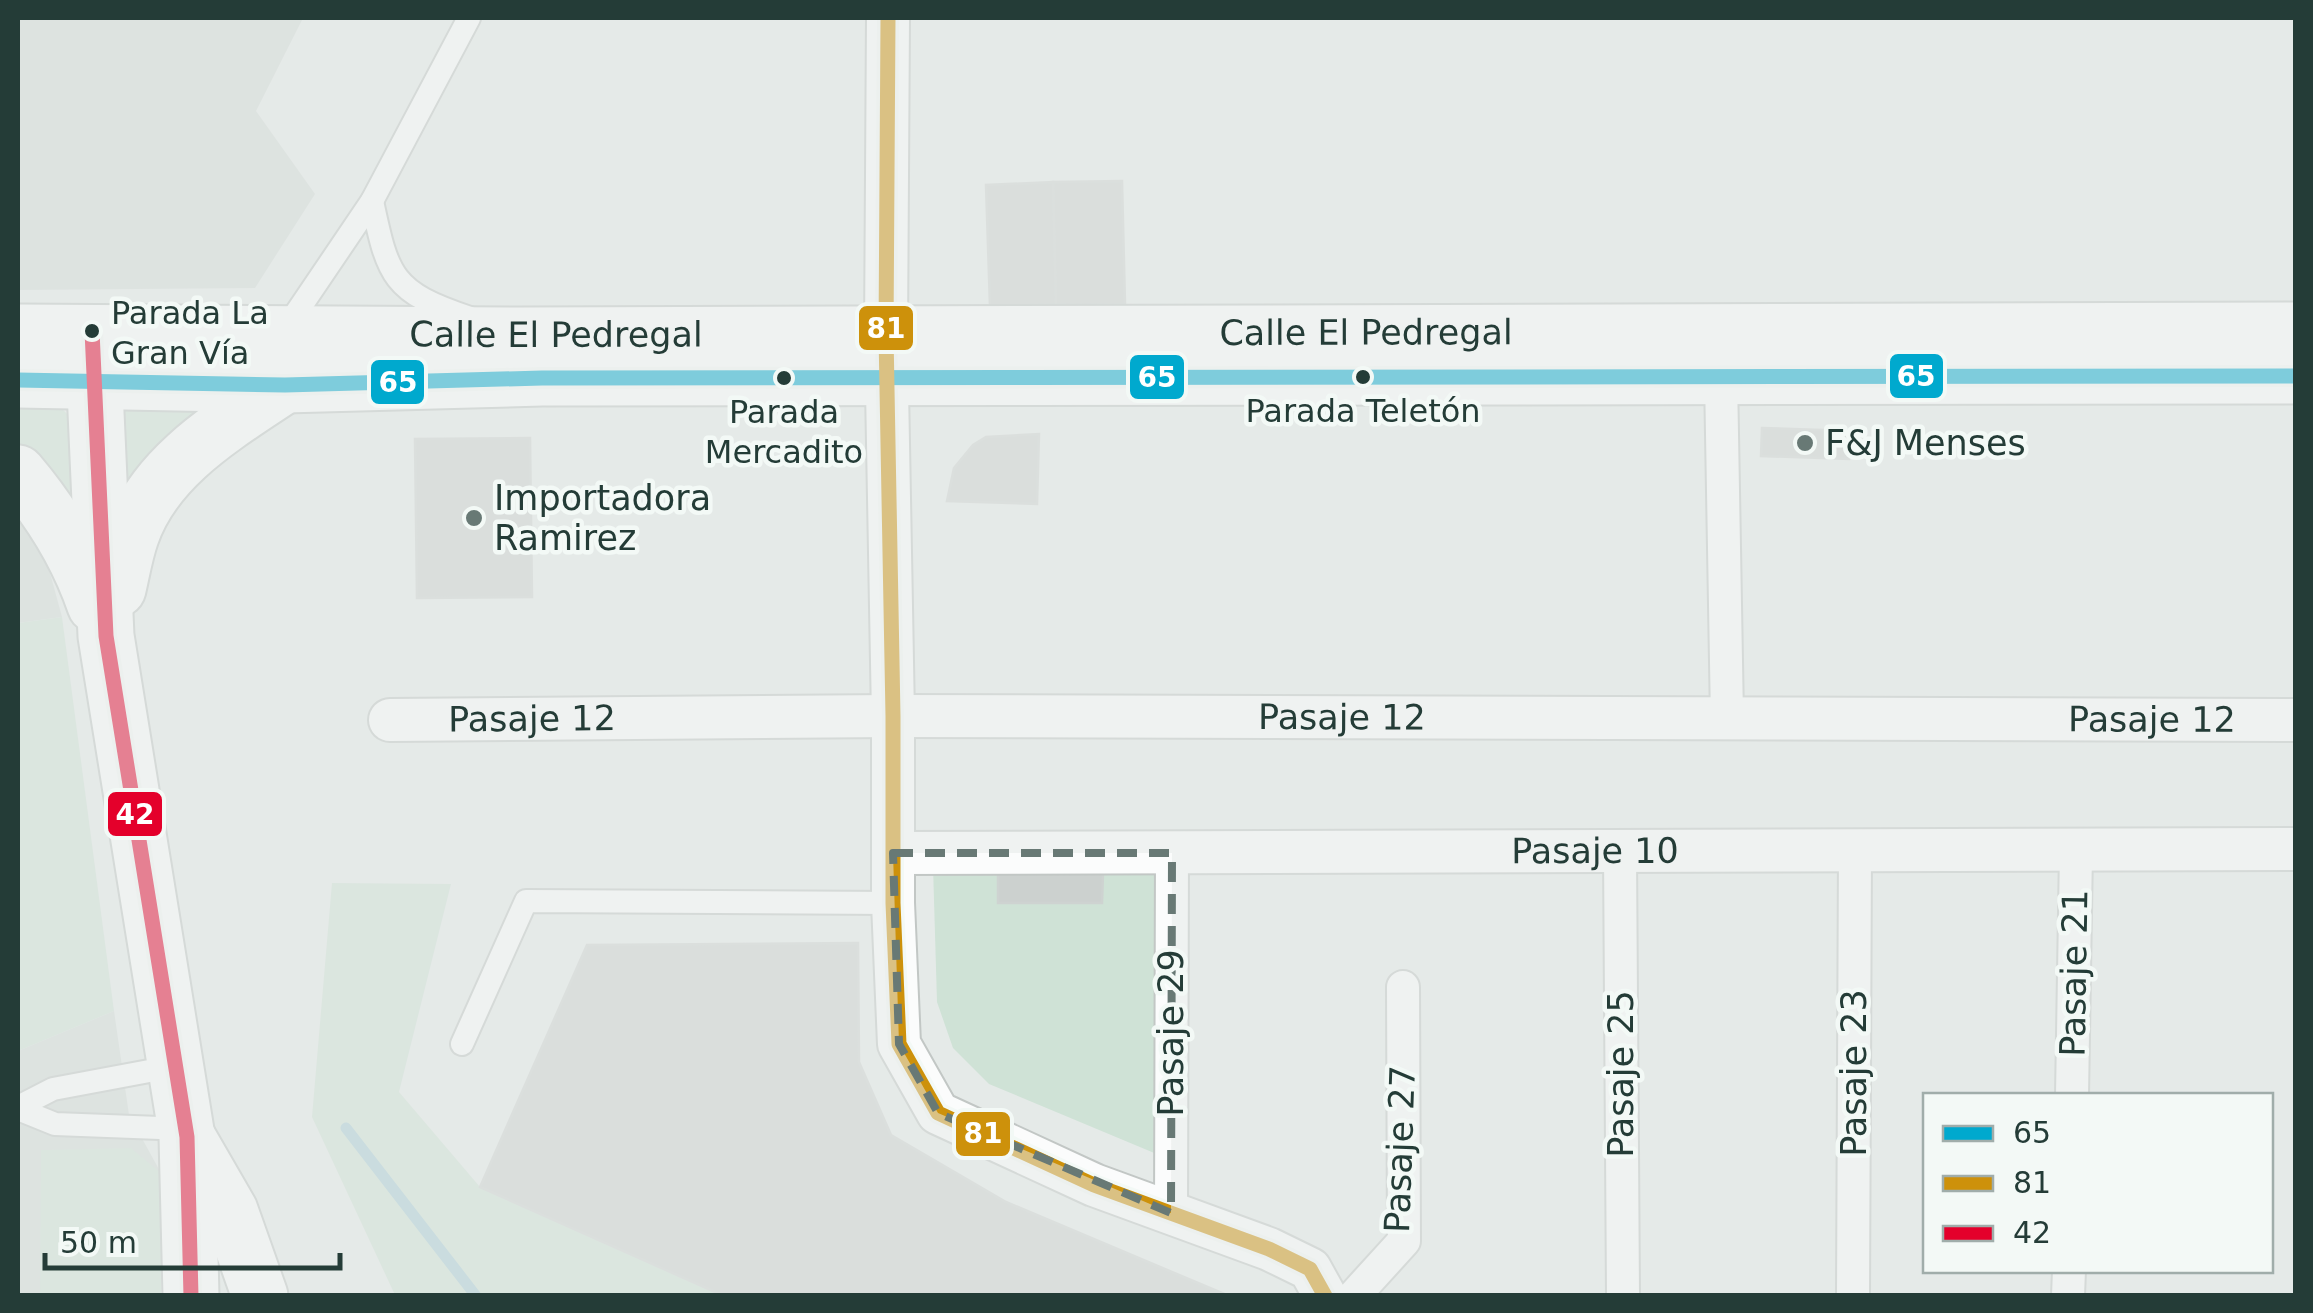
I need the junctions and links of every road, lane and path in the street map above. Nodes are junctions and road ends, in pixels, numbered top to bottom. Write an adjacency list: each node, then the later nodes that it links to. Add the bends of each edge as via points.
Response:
1 (469, 18): 3 (lane)
2 (888, 18): 7 (street)
3 (372, 201): 6 (lane, via 384,260 405,287 447,310); 9 (lane)
4 (2296, 330): 7 (main road, Calle El Pedregal)
5 (18, 332): 8 (main road, Calle El Pedregal)
6 (521, 334): 7 (main road, Calle El Pedregal); 9 (main road, Calle El Pedregal)
7 (887, 356): 9 (main road, Calle El Pedregal, via 542,378); 11 (main road, Calle El Pedregal); 15 (street)
8 (94, 357): 9 (main road, Calle El Pedregal); 12 (main road, Calle El Pedregal); 14 (main road)
9 (283, 360): 14 (main road, via 158,487 132,533)
10 (2296, 376): 11 (main road, Calle El Pedregal)
11 (1721, 377): 16 (street)
12 (18, 380)
13 (18, 473): 14 (main road, via 81,564)
14 (106, 636): 28 (main road)
15 (894, 716): 16 (street, Pasaje 12); 17 (street, Pasaje 12); 23 (street)
16 (1726, 718): 18 (street, Pasaje 12)
17 (390, 720)
18 (2296, 720)
19 (2296, 849): 21 (street, Pasaje 10)
20 (1855, 851): 21 (street, Pasaje 10); 22 (street, Pasaje 10); 38 (street, Pasaje 23)
21 (2076, 851): 29 (street, Pasaje 21)
22 (1620, 852): 24 (street, Pasaje 10); 37 (street, Pasaje 25)
23 (893, 853): 24 (street, Pasaje 10); 25 (street)
24 (1172, 853): 32 (street, Pasaje 29)
25 (893, 904): 27 (lane, via 526,901); 32 (street, via 898,1044 938,1113)
26 (1403, 987): 36 (street, Pasaje 27, via 1404,1241)
27 (462, 1044)
28 (176, 1066): 30 (lane, via 53,1089); 31 (main road)
29 (2072, 1093)
30 (18, 1108): 31 (lane, via 55,1124)
31 (187, 1133): 33 (main road); 34 (main road, via 230,1211)
32 (1171, 1213): 35 (street, via 1310,1268)
33 (191, 1296)
34 (260, 1296)
35 (1325, 1296)
36 (1354, 1296)
37 (1623, 1296)
38 (1852, 1296)

